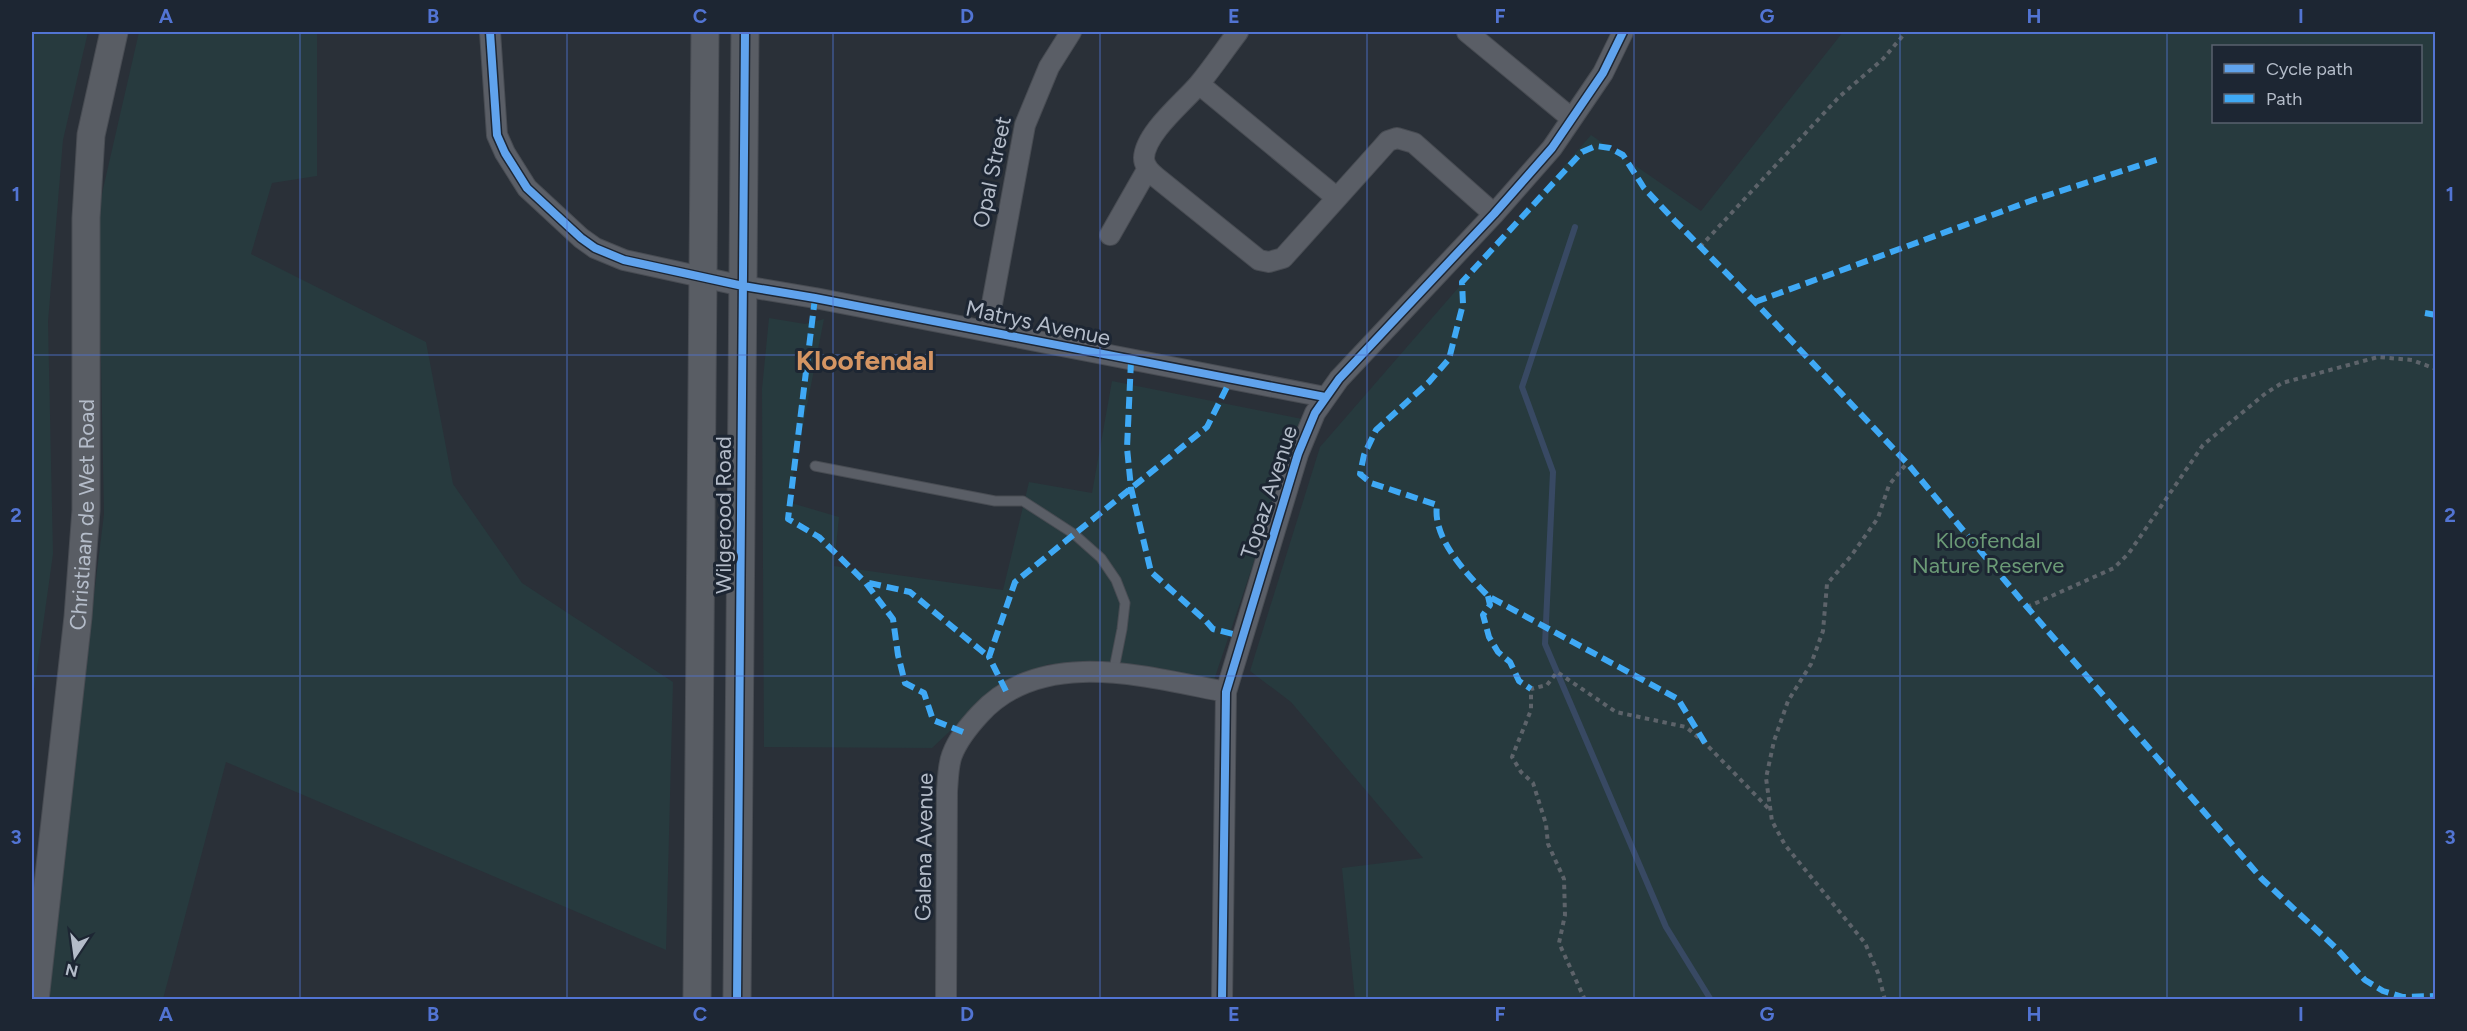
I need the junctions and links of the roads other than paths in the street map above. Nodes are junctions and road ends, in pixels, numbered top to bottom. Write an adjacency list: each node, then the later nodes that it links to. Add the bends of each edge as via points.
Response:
1 (114, 32): 22 (street, Christiaan de Wet Road, via 91,146 86,218 85,522 77,628)
2 (490, 32): 15 (street, Matrys Avenue, via 498,135 527,188 595,248 624,260)
3 (705, 32): 15 (street, Wilgerood Road)
4 (745, 32): 16 (street, Wilgerood Road)
5 (1071, 32): 17 (street, Opal Street, via 1045,74 1025,125)
6 (1238, 32): 9 (street)
7 (1467, 32): 10 (street)
8 (1623, 32): 10 (street, Topaz Avenue, via 1603,73)
9 (1199, 84): 11 (street, via 1154,134 1144,160); 12 (street)
10 (1571, 118): 13 (street, Topaz Avenue, via 1552,148)
11 (1148, 170): 12 (street, via 1259,260 1269,262 1283,258); 14 (street)
12 (1337, 198): 13 (street, via 1388,141 1403,138 1414,143)
13 (1494, 214): 18 (street, Topaz Avenue)
14 (1110, 235)
15 (703, 277): 16 (street, Matrys Avenue); 23 (street, Wilgerood Road)
16 (743, 286): 17 (street, Matrys Avenue); 24 (street, Wilgerood Road)
17 (987, 331): 18 (street, Matrys Avenue)
18 (1325, 398): 21 (street, Topaz Avenue, via 1298,454)
19 (815, 466): 20 (lane, via 994,501 1023,501 1074,534 1101,558 1125,603)
20 (1113, 674): 21 (street, Galena Avenue, via 1135,674); 25 (street, Galena Avenue, via 1077,672 1036,677 1006,691 963,732 951,757 947,791)
21 (1226, 692): 26 (street, Topaz Avenue)
22 (35, 999)
23 (697, 999)
24 (737, 999)
25 (946, 999)
26 (1222, 999)

